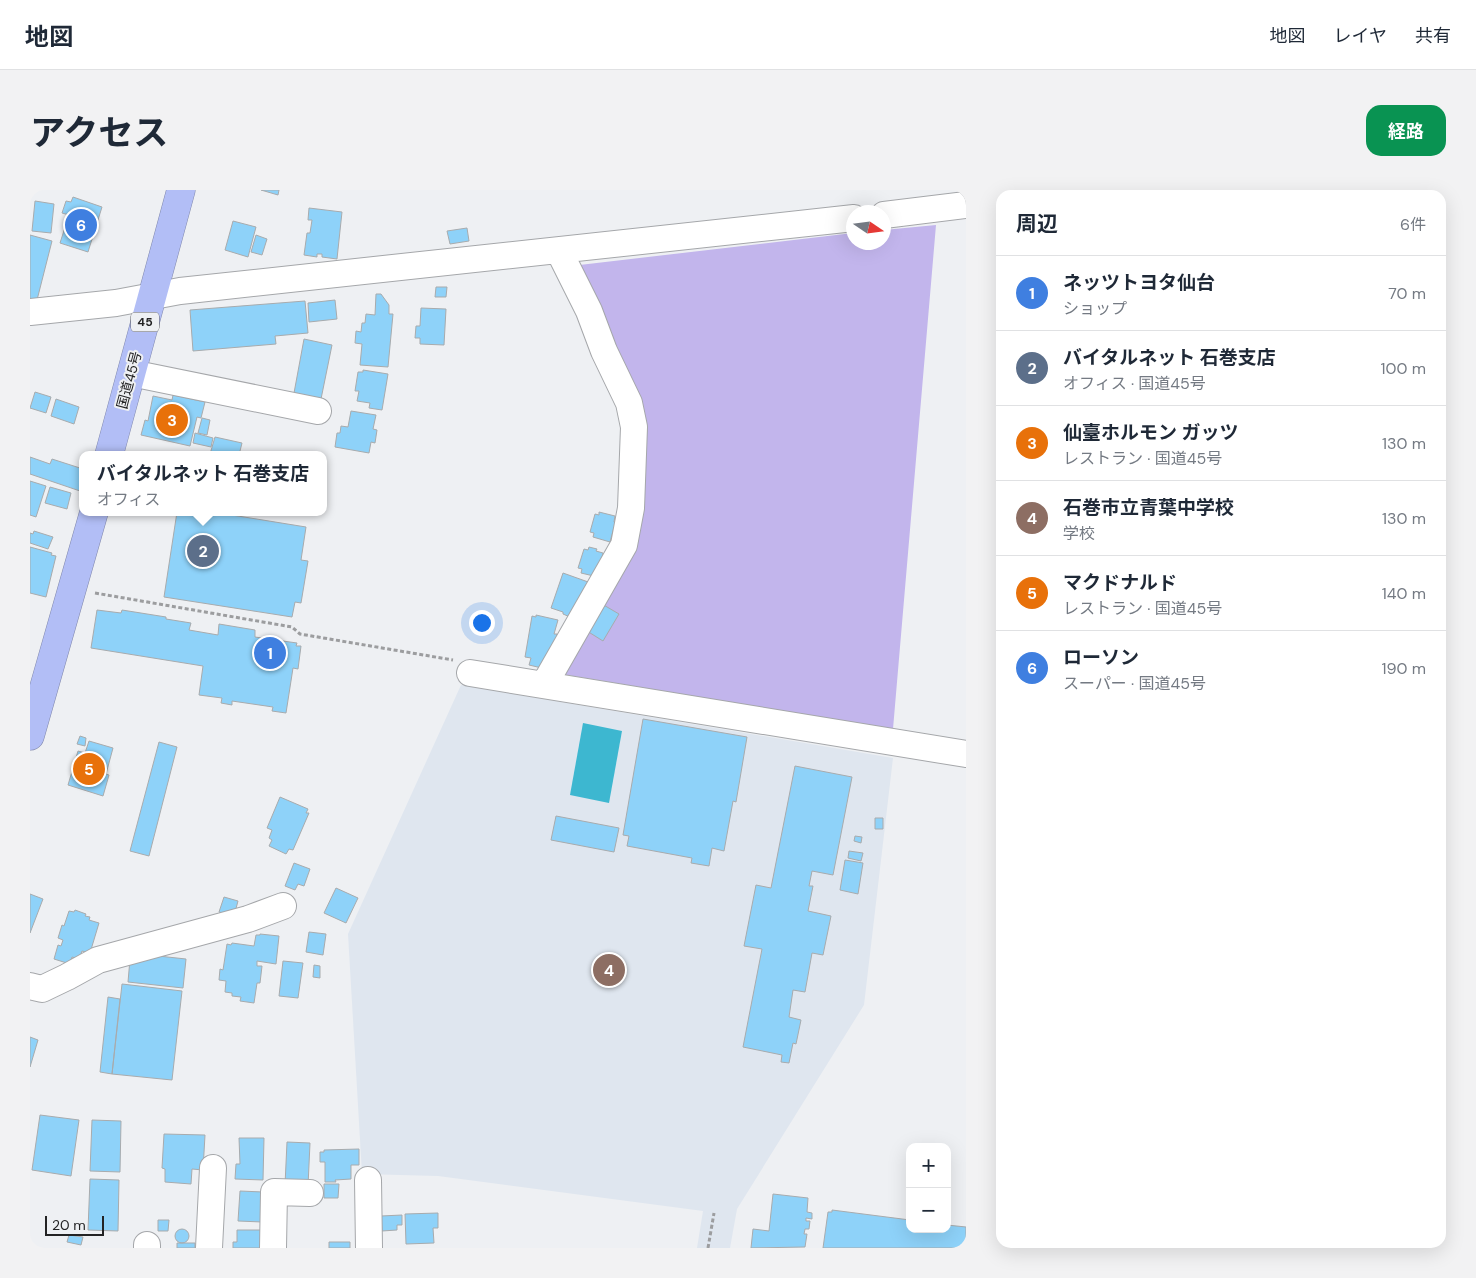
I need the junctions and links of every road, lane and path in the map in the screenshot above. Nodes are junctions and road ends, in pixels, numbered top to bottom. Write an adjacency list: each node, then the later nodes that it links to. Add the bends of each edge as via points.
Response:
1 (182, 190): 6 (highway, 国道45号 / 45)
2 (966, 205): 3 (street)
3 (891, 214)
4 (846, 219): 5 (street)
5 (559, 251): 6 (street); 14 (street, via 629,403 634,427 631,508 624,545)
6 (152, 296): 7 (street); 8 (highway, 国道45号 / 45)
7 (30, 312)
8 (131, 373): 9 (street); 10 (highway, 国道45号 / 45)
9 (318, 411)
10 (110, 451)
11 (93, 516): 15 (highway)
12 (90, 593): 13 (path, via 292,627 300,634 463,662)
13 (470, 673): 14 (street)
14 (544, 685): 17 (street)
15 (35, 698): 16 (highway)
16 (30, 736)
17 (966, 754)
18 (283, 906): 19 (street, via 248,919 98,960 42,989)
19 (30, 986)
20 (212, 1168): 24 (street)
21 (368, 1180): 26 (street)
22 (310, 1193): 25 (street, via 274,1192)
23 (714, 1212): 27 (path)
24 (209, 1248)
25 (273, 1248)
26 (369, 1248)
27 (708, 1248)

